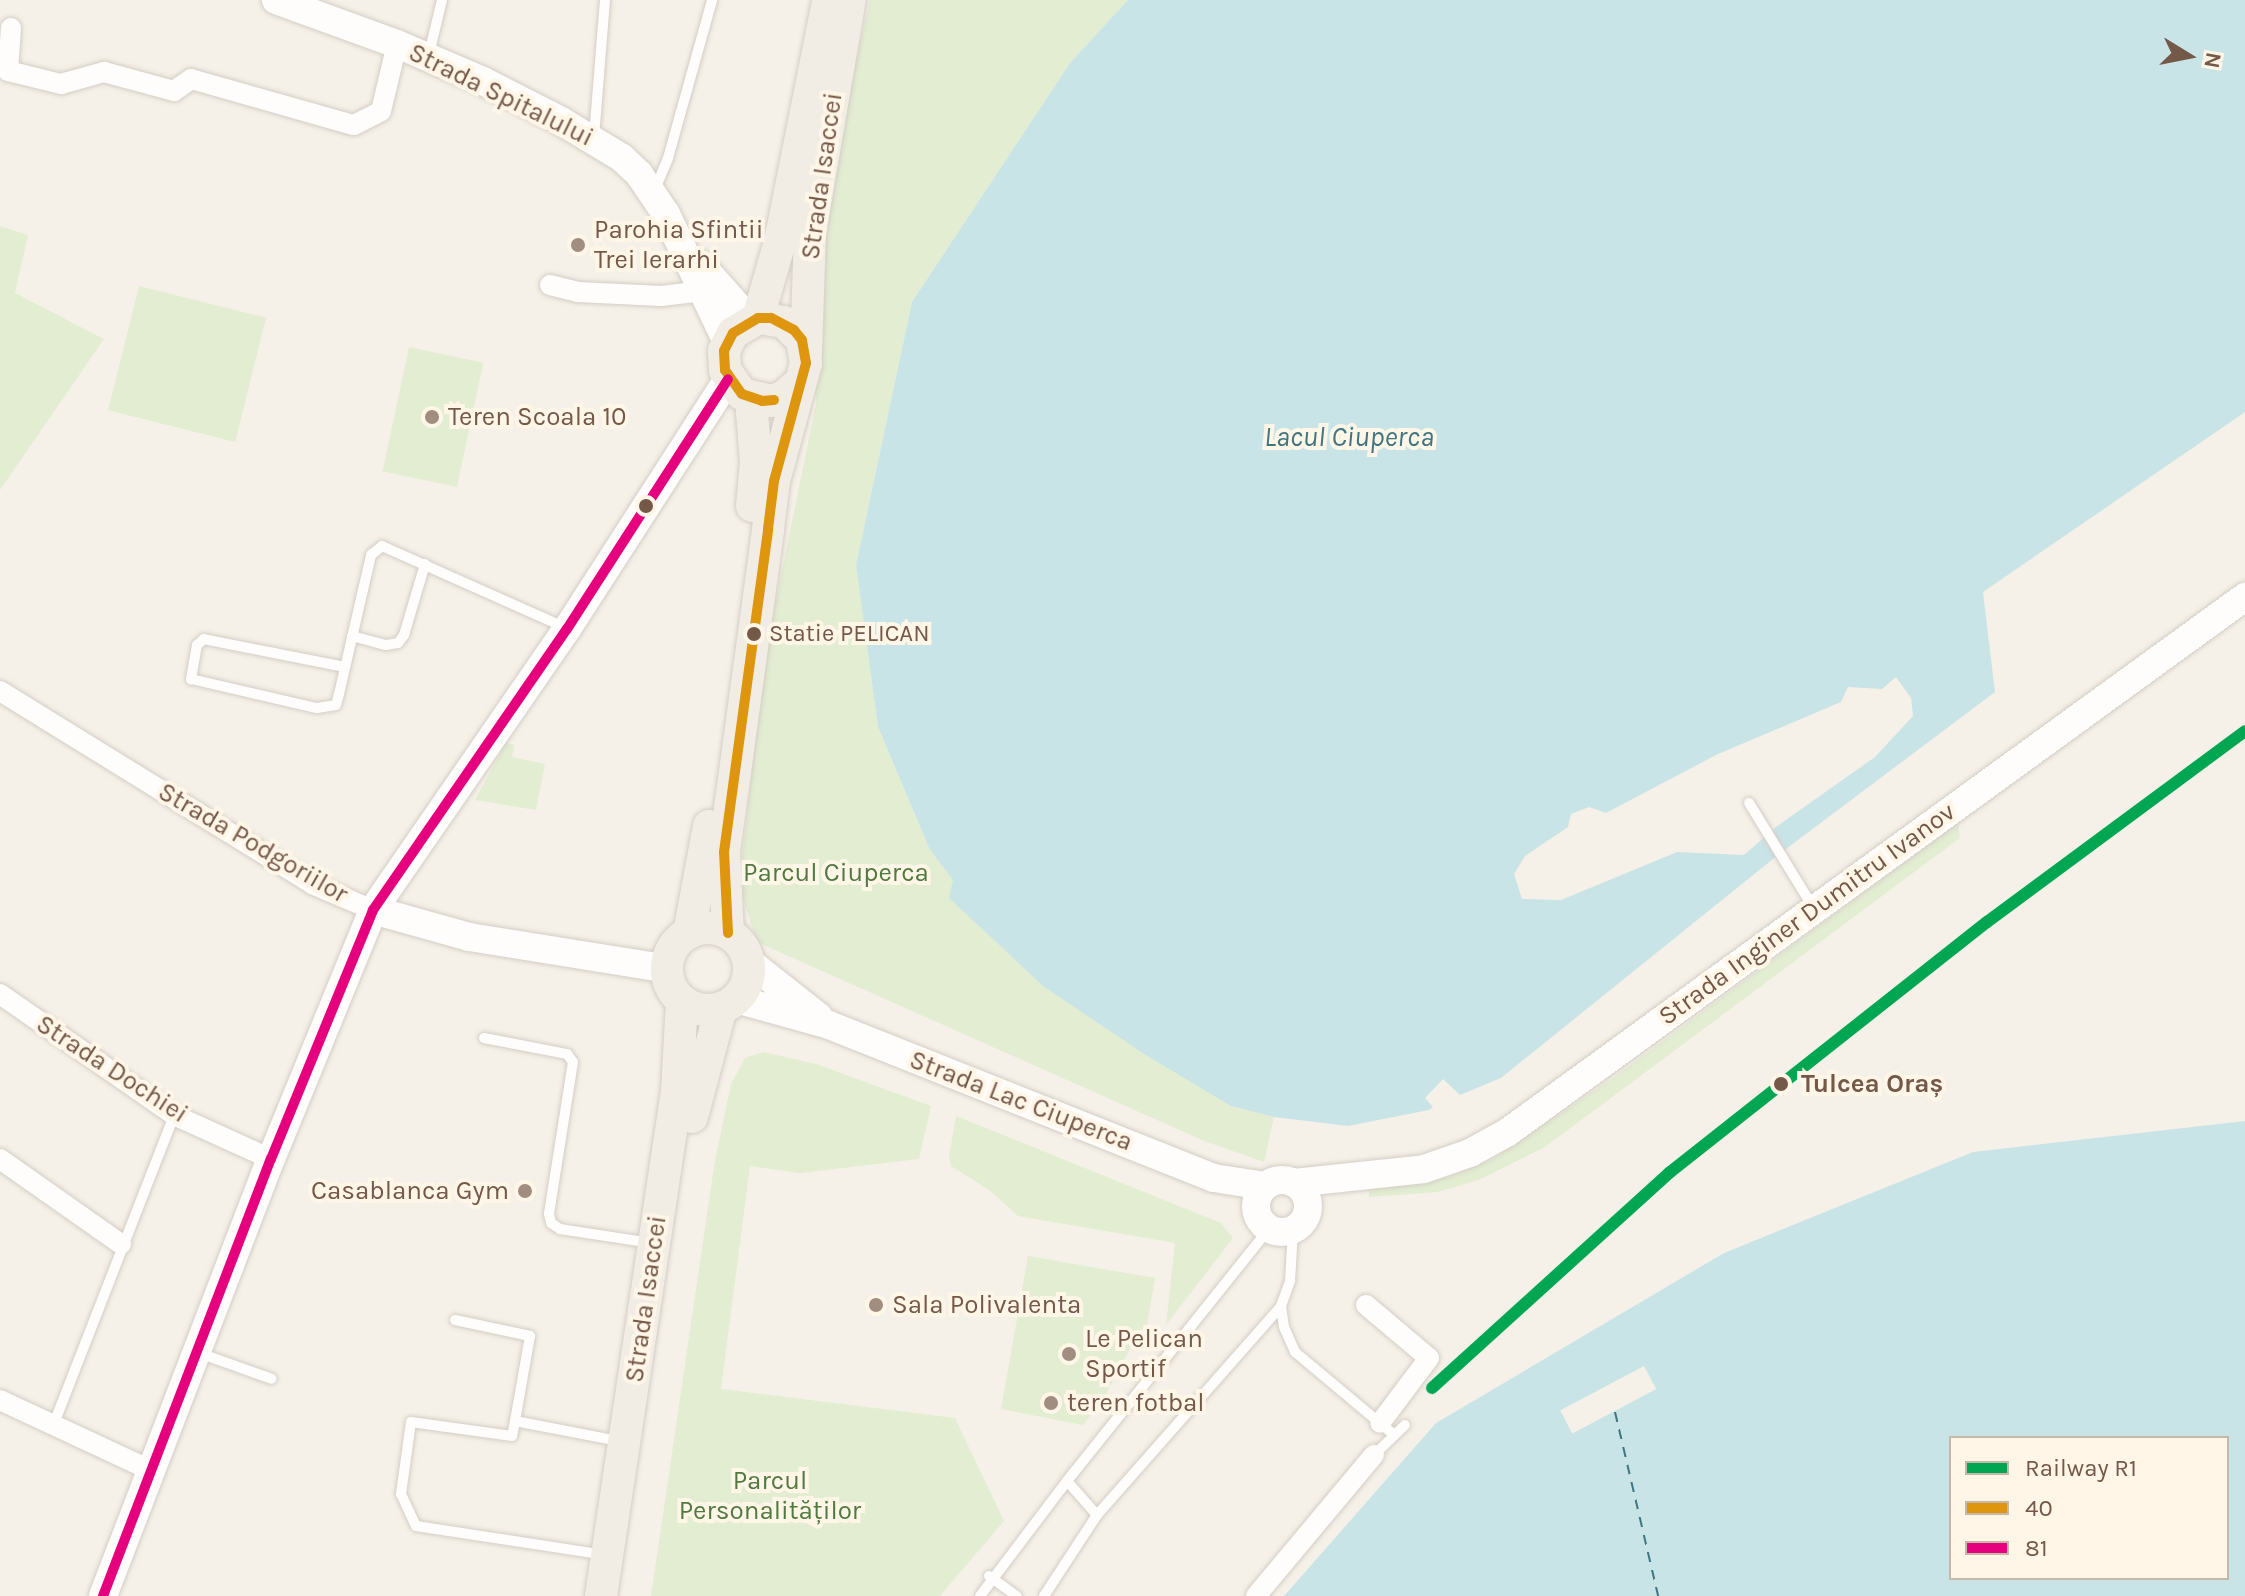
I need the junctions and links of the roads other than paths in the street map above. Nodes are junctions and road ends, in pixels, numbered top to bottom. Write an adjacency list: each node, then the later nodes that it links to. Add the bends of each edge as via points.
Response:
1 (276, 0): 8 (street, Strada Spitalului)
2 (442, 0): 9 (lane)
3 (605, 0): 10 (lane)
4 (712, 0): 11 (lane)
5 (828, 0): 15 (main road, Strada Isaccei, via 780,242)
6 (850, 0): 17 (main road, Strada Isaccei, via 810,233)
7 (11, 28): 8 (street, via 8,71 61,84 104,72 174,91 191,79 354,125 381,111)
8 (397, 44): 9 (street, Strada Spitalului)
9 (429, 56): 10 (street, Strada Spitalului)
10 (594, 140): 11 (street, Strada Spitalului, via 622,158)
11 (654, 192): 12 (street, Strada Spitalului)
12 (684, 246): 14 (street, Strada Spitalului); 15 (street, Strada Spitalului)
13 (550, 285): 14 (street, via 578,292 661,296)
14 (704, 291): 16 (street, Strada Spitalului)
15 (754, 319): 16 (main road); 17 (main road, via 771,318 794,330)
16 (727, 342): 18 (main road, via 723,361)
17 (803, 368): 18 (main road, via 772,401); 29 (main road, Strada Isaccei, via 774,481 724,852)
18 (740, 389): 21 (street); 28 (main road, via 754,494 706,848)
19 (425, 564): 21 (lane); 22 (lane, via 398,643); 22 (lane, via 382,546 371,555)
20 (2245, 597): 26 (street, Strada Inginer Dumitru Ivanov)
21 (567, 629): 27 (street)
22 (352, 636): 23 (lane)
23 (345, 667): 23 (lane, via 204,639 197,645 191,679 328,708 336,705)
24 (0, 691): 27 (street, Strada Podgoriilor, via 312,884)
25 (1749, 803): 26 (lane)
26 (1814, 909): 40 (street, Strada Inginer Dumitru Ivanov, via 1489,1144 1435,1166 1346,1177)
27 (373, 910): 31 (street, Strada Podgoriilor, via 469,937); 39 (street)
28 (689, 933): 29 (main road, via 709,928); 31 (main road, via 673,949)
29 (728, 933): 30 (main road)
30 (748, 961): 34 (main road, Strada Isaccei, via 749,975); 35 (street, Strada Lac Ciuperca)
31 (668, 969): 33 (main road, Strada Isaccei, via 670,985)
32 (0, 994): 37 (street, Strada Dochiei)
33 (682, 1001): 34 (main road, via 707,1010); 42 (main road, Strada Isaccei, via 677,1091)
34 (728, 1004): 35 (street, Strada Lac Ciuperca); 63 (main road, Strada Isaccei, via 695,1094)
35 (829, 1025): 41 (street, Strada Lac Ciuperca, via 1214,1178)
36 (484, 1038): 42 (lane, via 567,1054 573,1062 551,1223 560,1229)
37 (174, 1115): 39 (street, Strada Dochiei); 43 (lane)
38 (0, 1159): 43 (street)
39 (271, 1159): 47 (street)
40 (1301, 1193): 41 (street, Strada Lac Ciuperca, via 1279,1180); 41 (street, via 1303,1222)
41 (1271, 1213): 45 (lane, via 1290,1281); 57 (lane)
42 (654, 1243): 54 (main road, Strada Isaccei)
43 (121, 1244): 52 (lane)
44 (1366, 1305): 53 (street, via 1429,1358)
45 (1281, 1306): 53 (lane, via 1295,1352); 58 (lane)
46 (455, 1320): 50 (lane, via 530,1336)
47 (197, 1352): 48 (lane); 56 (street)
48 (272, 1379)
49 (0, 1400): 52 (street)
50 (515, 1421): 54 (lane); 59 (lane, via 512,1436 411,1422 401,1494 416,1526)
51 (1405, 1425): 53 (lane)
52 (53, 1426): 56 (street)
53 (1387, 1428): 55 (lane)
54 (625, 1442): 59 (main road, Strada Isaccei)
55 (1374, 1455): 67 (street)
56 (150, 1470): 61 (street)
57 (1067, 1481): 58 (lane); 60 (lane)
58 (1097, 1515): 66 (lane)
59 (607, 1556): 62 (main road, Strada Isaccei)
60 (990, 1577): 64 (lane); 65 (lane)
61 (103, 1596)
62 (601, 1596)
63 (621, 1596)
64 (980, 1596)
65 (1017, 1596)
66 (1044, 1596)
67 (1256, 1596)

